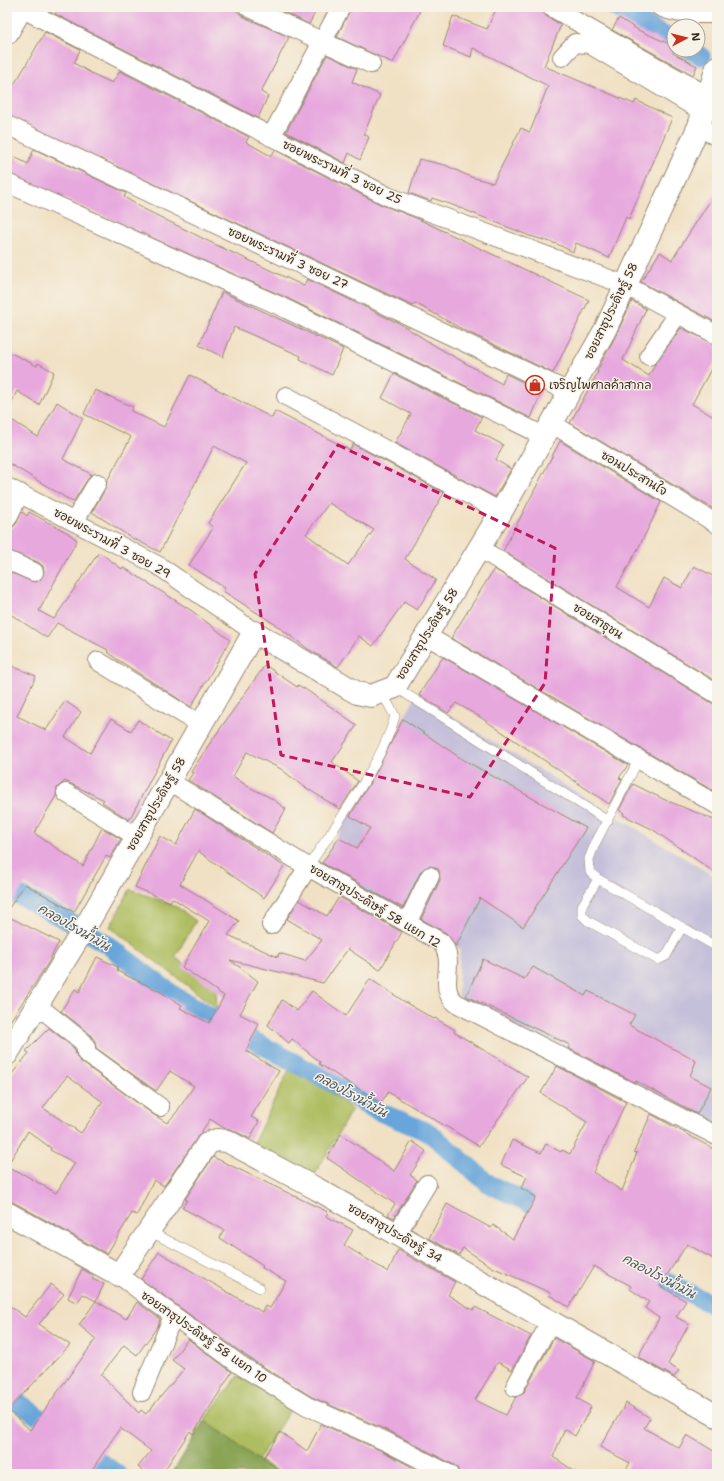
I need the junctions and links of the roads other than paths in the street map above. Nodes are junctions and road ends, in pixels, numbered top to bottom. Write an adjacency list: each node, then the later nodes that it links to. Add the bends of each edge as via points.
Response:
1 (248, 7): 8 (street)
2 (341, 7): 8 (street)
3 (552, 7): 12 (street)
4 (660, 7): 6 (street, via 682,13)
5 (21, 8): 7 (street); 14 (street, ซอยพระรามที่ 3 ซอย 25)
6 (717, 14)
7 (7, 33)
8 (323, 42): 10 (street); 14 (street)
9 (562, 57): 12 (street, via 575,43 589,44)
10 (371, 64)
11 (717, 67): 12 (street, ซอยสาธุประดิษฐ์ 58)
12 (707, 118): 16 (street, ซอยสาธุประดิษฐ์ 58)
13 (7, 125): 20 (street, ซอยพระรามที่ 3 ซอย 27)
14 (271, 137): 16 (street, ซอยพระรามที่ 3 ซอย 25, via 387,196)
15 (7, 183): 22 (street, ซอนประสานใจ)
16 (625, 285): 17 (street, ซอยพระรามที่ 3 ซอย 25); 20 (street, ซอยสาธุประดิษฐ์ 58, via 605,330)
17 (678, 314): 18 (street, ซอยพระรามที่ 3 ซอย 25); 19 (street)
18 (717, 335)
19 (649, 356)
20 (569, 392): 22 (street, ซอยสาธุประดิษฐ์ 58)
21 (286, 396): 25 (street)
22 (548, 430): 25 (street, ซอยสาธุประดิษฐ์ 58); 28 (street, ซอนประสานใจ)
23 (97, 482): 27 (street)
24 (13, 490): 26 (street); 27 (street, ซอยพระรามที่ 3 ซอย 29)
25 (501, 512): 29 (street, ซอยสาธุประดิษฐ์ 58)
26 (7, 519)
27 (74, 522): 32 (street, ซอยพระรามที่ 3 ซอย 29, via 159,566)
28 (717, 524)
29 (479, 548): 33 (street, ซอยสาธุประดิษฐ์ 58); 36 (street, ซอยสาธุชน)
30 (7, 560): 31 (street)
31 (34, 572)
32 (254, 632): 35 (street, via 357,692 371,696); 37 (street, ซอยสาธุประดิษฐ์ 58)
33 (427, 636): 35 (street, ซอยสาธุประดิษฐ์ 58); 38 (street)
34 (98, 661): 37 (street)
35 (388, 690): 42 (lane); 44 (lane, via 395,716 392,728 369,774)
36 (717, 694)
37 (201, 725): 39 (street, ซอยสาธุประดิษฐ์ 58)
38 (639, 759): 41 (street); 42 (lane)
39 (169, 780): 43 (street, ซอยสาธุประดิษฐ์ 58); 44 (street, ซอยสาธุประดิษฐ์ 58 แยก 12)
40 (66, 793): 43 (street)
41 (717, 805)
42 (608, 821): 46 (lane, via 589,859 590,872)
43 (137, 837): 51 (street, ซอยสาธุประดิษฐ์ 58)
44 (308, 867): 47 (street, ซอยสาธุประดิษฐ์ 58 แยก 12); 48 (street)
45 (430, 876): 47 (street)
46 (598, 879): 49 (lane); 49 (lane, via 582,906 582,915 588,922 658,960 666,956)
47 (407, 923): 54 (street, ซอยสาธุประดิษฐ์ 58 แยก 12, via 441,942 447,950 447,991 456,1003)
48 (271, 926)
49 (682, 927): 50 (lane)
50 (717, 947)
51 (38, 1006): 52 (street, ซอยสาธุประดิษฐ์ 58); 53 (street, via 82,1041 86,1053)
52 (7, 1054)
53 (160, 1107)
54 (717, 1136)
55 (427, 1184): 58 (street)
56 (7, 1213): 59 (street, ซอยสาธุประดิษฐ์ 58 แยก 10)
57 (149, 1231): 58 (street, ซอยสาธุประดิษฐ์ 34, via 208,1143 217,1140 227,1141); 59 (street, ซอยสาธุประดิษฐ์ 34); 60 (lane)
58 (396, 1235): 62 (street, ซอยสาธุประดิษฐ์ 34)
59 (119, 1275): 61 (street, ซอยสาธุประดิษฐ์ 58 แยก 10)
60 (260, 1288)
61 (173, 1316): 64 (street); 66 (street, ซอยสาธุประดิษฐ์ 58 แยก 10, via 240,1365 307,1406 387,1442)
62 (551, 1321): 63 (street); 65 (street, ซอยสาธุประดิษฐ์ 34)
63 (515, 1387)
64 (142, 1392)
65 (717, 1416)
66 (449, 1474)

